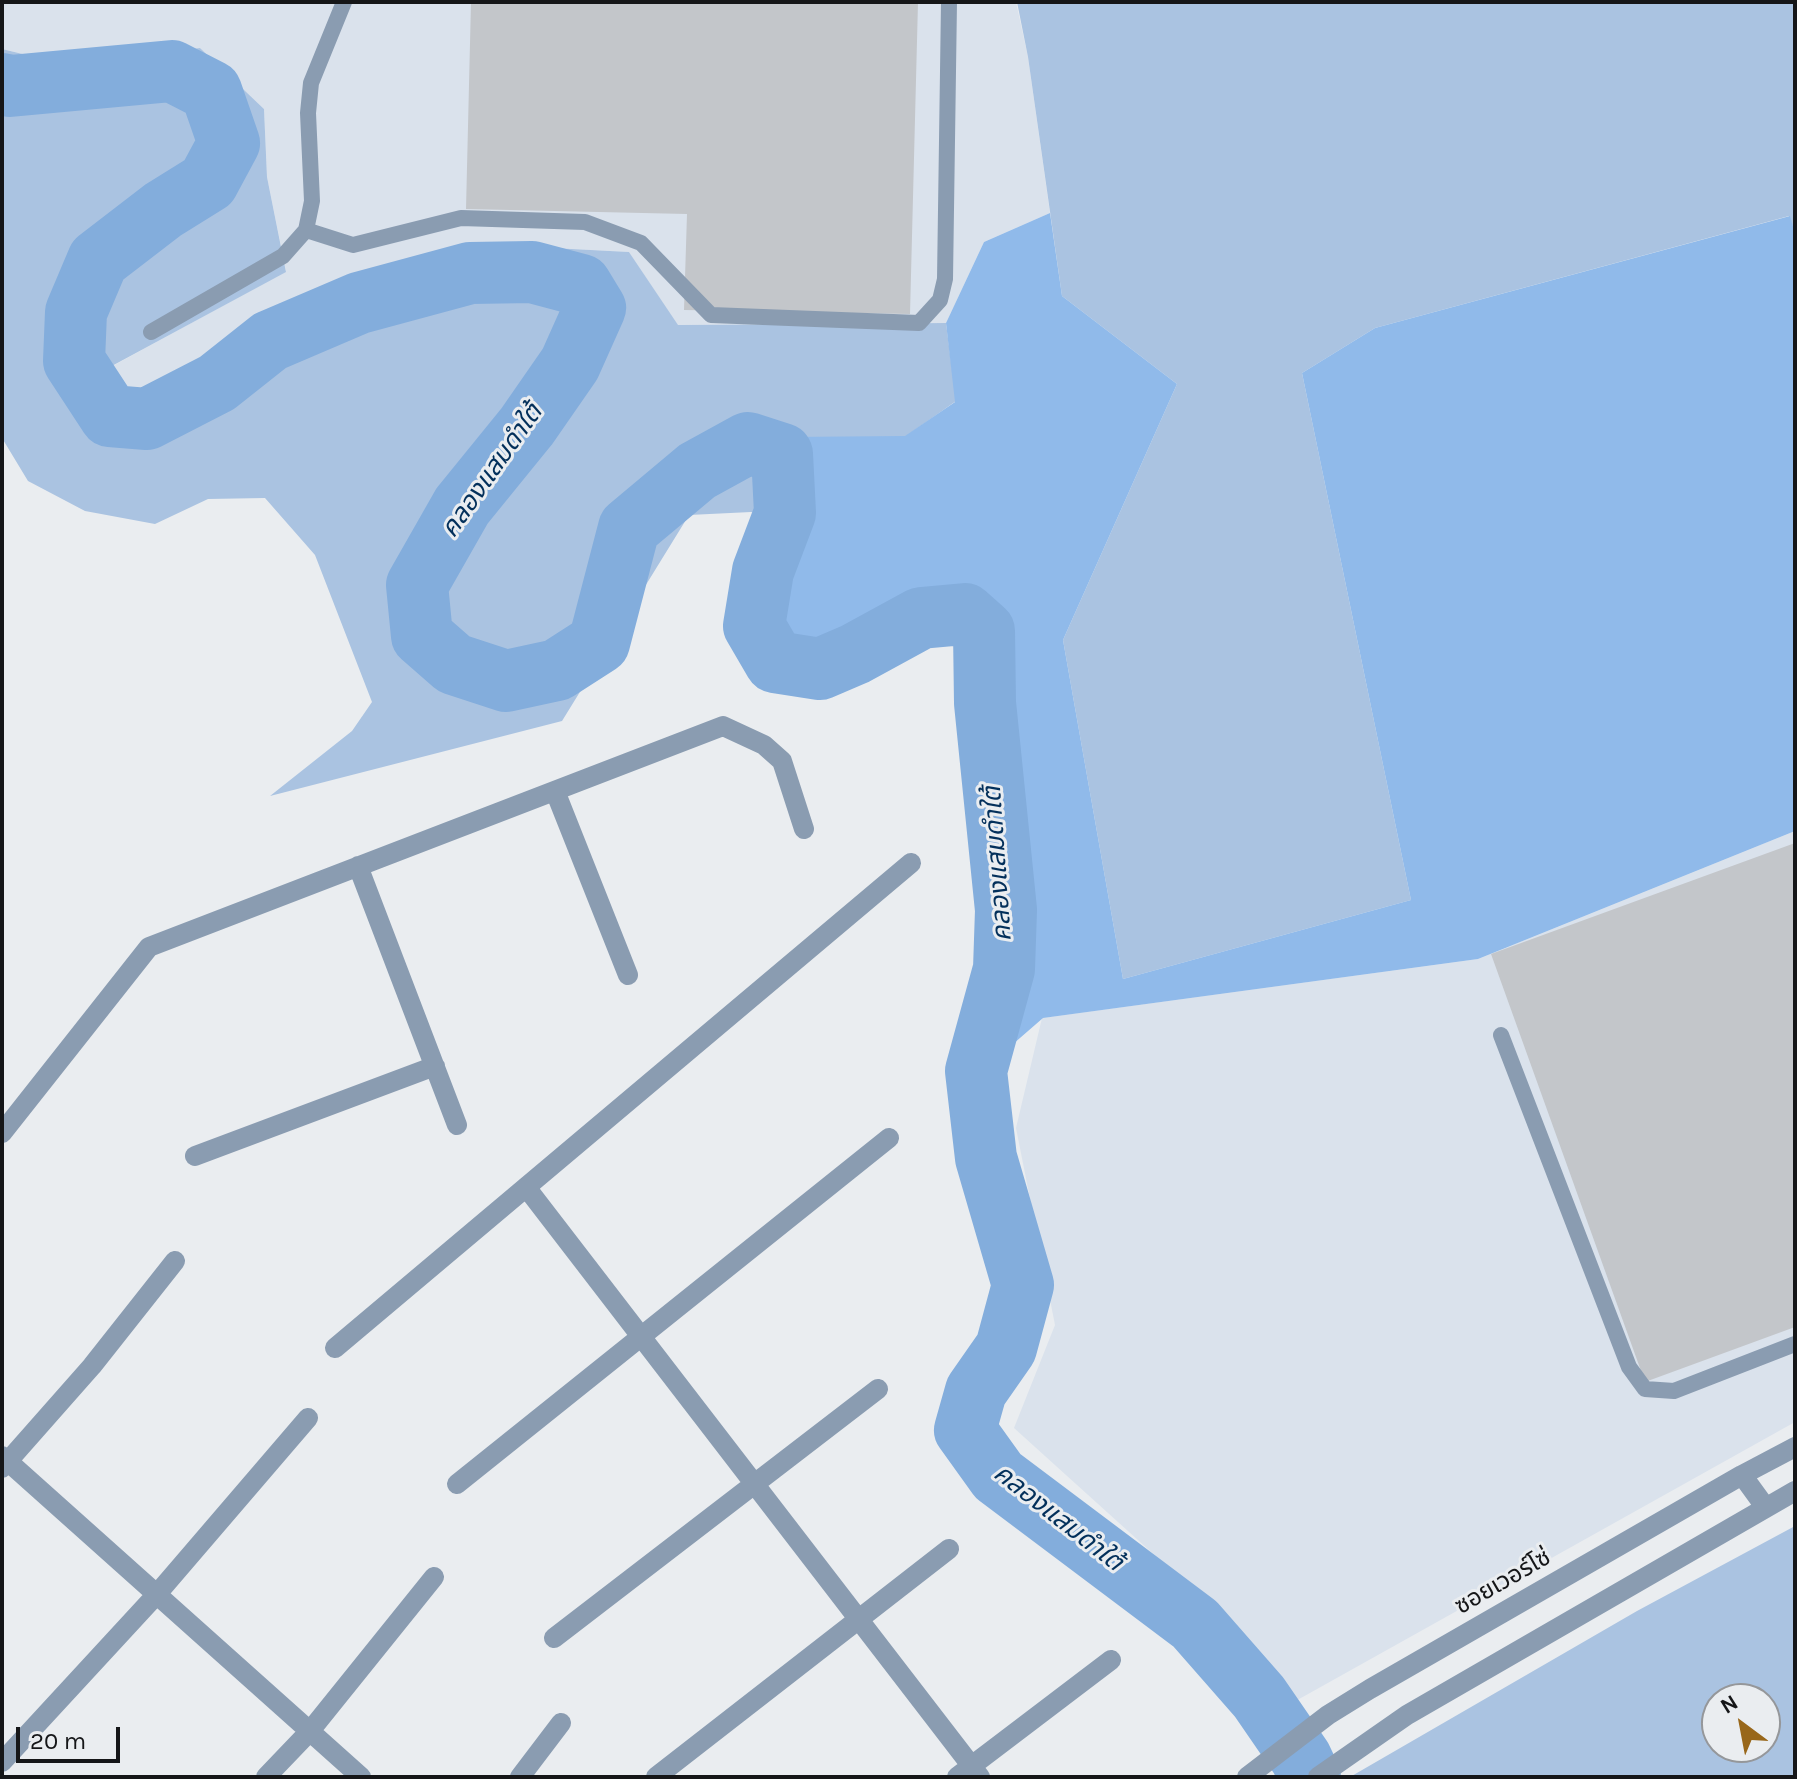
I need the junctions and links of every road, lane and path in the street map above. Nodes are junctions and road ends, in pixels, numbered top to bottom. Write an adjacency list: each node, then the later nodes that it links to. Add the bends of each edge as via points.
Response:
1 (344, 2): 3 (lane, via 311,83 312,201)
2 (949, 2): 3 (lane, via 945,279 940,300 919,323 711,315 641,243 585,222 461,218 353,245)
3 (306, 230): 4 (lane, via 283,256)
4 (151, 332)
5 (555, 791): 6 (street, via 723,726 764,745 782,761); 8 (street); 9 (street)
6 (804, 829)
7 (911, 863): 16 (street)
8 (358, 866): 11 (street); 13 (street, via 149,947)
9 (628, 975)
10 (1501, 1035): 19 (lane, via 1629,1367 1645,1389 1674,1391)
11 (435, 1066): 12 (street); 15 (street)
12 (457, 1125)
13 (2, 1133)
14 (889, 1138): 18 (street)
15 (195, 1156)
16 (526, 1187): 18 (street); 20 (street)
17 (175, 1261): 24 (street, via 92,1366)
18 (641, 1336): 26 (street); 27 (street)
19 (1795, 1344)
20 (335, 1348)
21 (878, 1389): 26 (street)
22 (308, 1418): 32 (street)
23 (1795, 1447): 25 (street, ซอยเวอร์โซ่)
24 (4, 1462): 32 (street)
25 (1742, 1475): 29 (street); 44 (street, ซอยเวอร์โซ่, via 1370,1689)
26 (754, 1483): 33 (street); 34 (street)
27 (457, 1484)
28 (1795, 1491): 29 (street)
29 (1766, 1508): 45 (street, via 1395,1723)
30 (949, 1549): 33 (street)
31 (434, 1577): 37 (street)
32 (157, 1594): 37 (street); 38 (street)
33 (859, 1619): 39 (street); 43 (street)
34 (554, 1638)
35 (1111, 1660): 39 (street)
36 (561, 1723): 42 (street)
37 (310, 1731): 40 (street); 41 (street)
38 (2, 1762)
39 (969, 1773)
40 (266, 1777)
41 (361, 1777)
42 (520, 1777)
43 (656, 1777)
44 (1247, 1777)
45 (1318, 1777)

